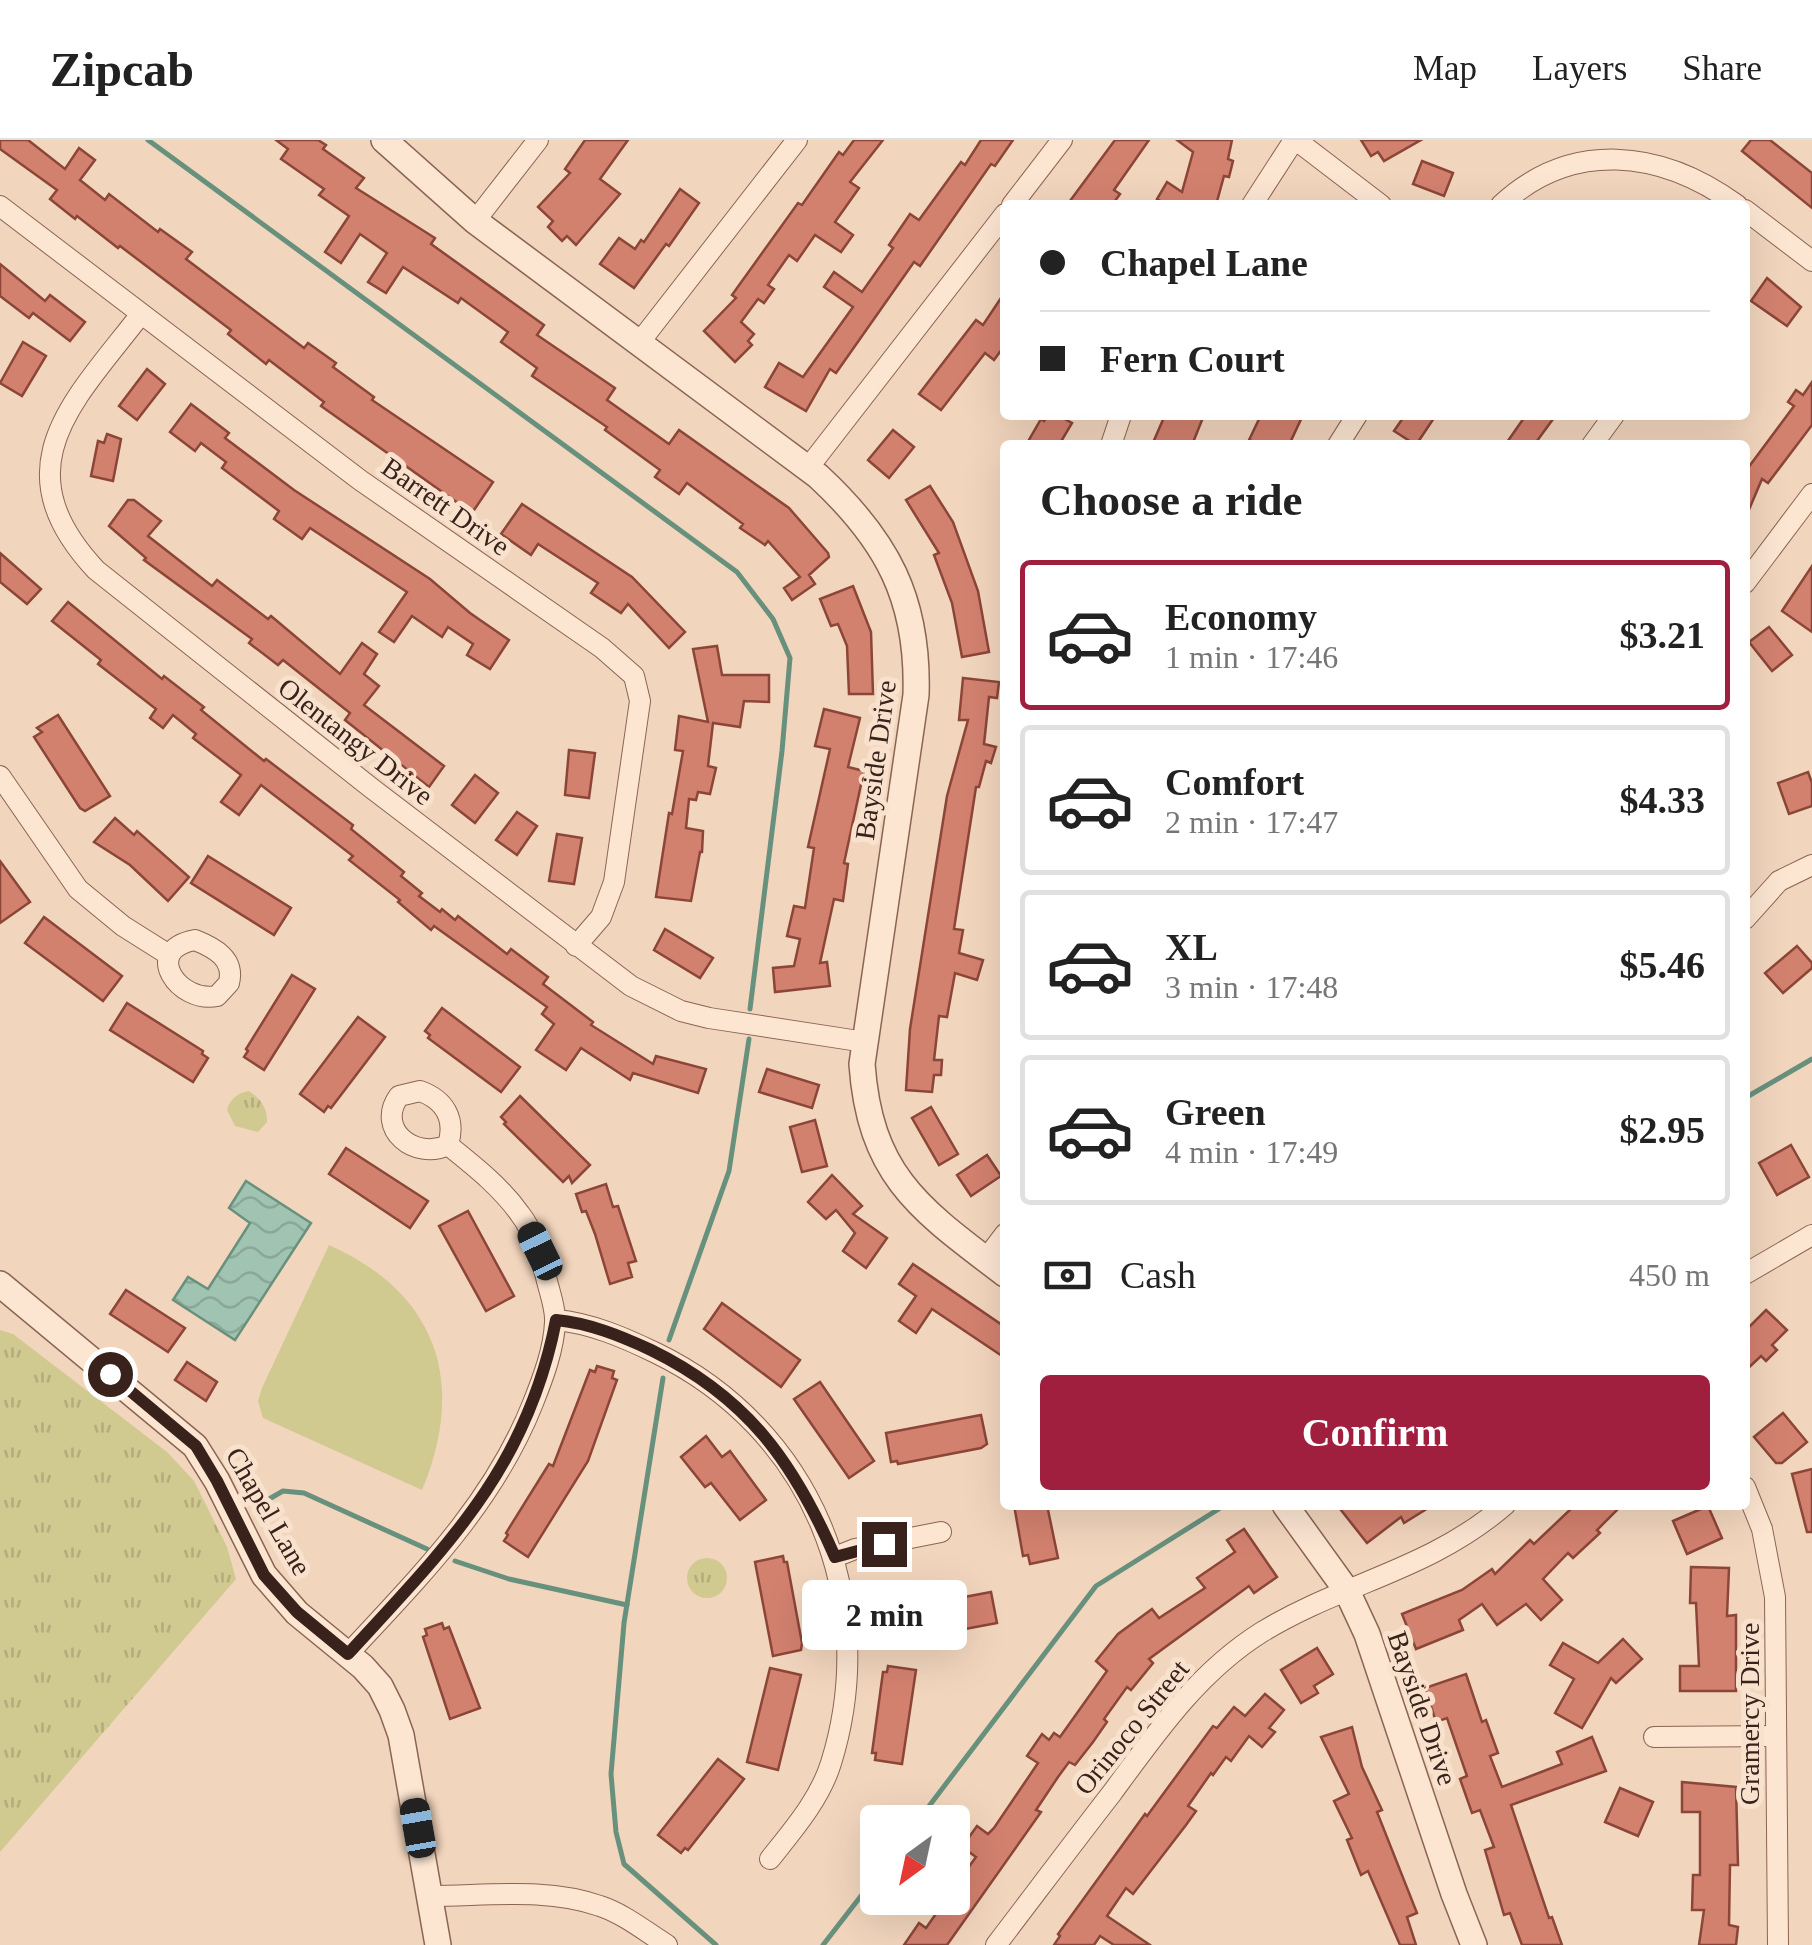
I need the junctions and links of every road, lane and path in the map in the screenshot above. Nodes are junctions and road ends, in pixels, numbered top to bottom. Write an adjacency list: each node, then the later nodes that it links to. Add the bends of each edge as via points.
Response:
1 (384, 140): 13 (street, Bayside Drive)
2 (538, 140): 13 (street)
3 (797, 140): 17 (street)
4 (1062, 140): 6 (street)
5 (1295, 140): 7 (street); 8 (street)
6 (1016, 200)
7 (1255, 200)
8 (1374, 200)
9 (1505, 200): 10 (street, via 1553,163 1602,153 1663,163)
10 (1730, 200)
11 (0, 206): 16 (street, Barrett Drive)
12 (1000, 220): 18 (street)
13 (475, 221): 17 (street, Bayside Drive)
14 (1750, 223): 15 (street)
15 (1812, 261)
16 (140, 314): 24 (street, Barrett Drive, via 634,676 640,701 617,868 606,909); 24 (street, Olentangy Drive, via 72,402 52,442 50,496 62,530 96,570)
17 (640, 342): 18 (street, Bayside Drive)
18 (808, 468): 26 (street, Bayside Drive, via 872,532 901,586 914,637 916,696)
19 (1812, 494): 20 (street)
20 (1750, 576)
21 (0, 776): 25 (street, via 78,890)
22 (1812, 864): 23 (street, via 1779,880)
23 (1750, 913)
24 (576, 946): 26 (street, Olentangy Drive, via 631,986 681,1011)
25 (168, 954)
26 (865, 1042): 29 (street, Bayside Drive, via 864,1093 886,1163 910,1195)
27 (448, 1145): 32 (street, via 493,1181 522,1216 540,1251)
28 (1812, 1235): 30 (street)
29 (996, 1267)
30 (1750, 1271)
31 (0, 1284): 39 (street, Chapel Lane, via 196,1446 264,1575)
32 (556, 1320): 37 (street, via 634,1342 730,1400 782,1456); 39 (street, via 542,1380 495,1480 439,1558)
33 (1750, 1500): 40 (street, Gramercy Drive, via 1775,1597)
34 (1289, 1510): 38 (street, Bayside Drive)
35 (1499, 1510): 38 (street, Orinoco Street, via 1416,1564)
36 (941, 1532): 37 (street)
37 (835, 1557): 42 (street, via 848,1643 840,1726 818,1792)
38 (1347, 1591): 46 (street, Orinoco Street, via 1263,1632 1208,1674); 47 (street, Bayside Drive)
39 (348, 1654): 43 (street, Chapel Lane, via 380,1686 401,1735)
40 (1776, 1736): 41 (street); 48 (street, Gramercy Drive)
41 (1654, 1737)
42 (770, 1859)
43 (430, 1896): 44 (street, Chapel Lane); 45 (street, via 567,1897 601,1906)
44 (438, 1945)
45 (666, 1945)
46 (996, 1945)
47 (1474, 1945)
48 (1778, 1945)

